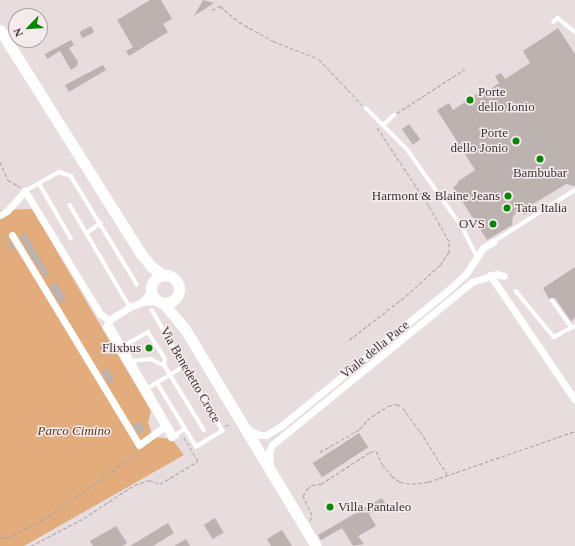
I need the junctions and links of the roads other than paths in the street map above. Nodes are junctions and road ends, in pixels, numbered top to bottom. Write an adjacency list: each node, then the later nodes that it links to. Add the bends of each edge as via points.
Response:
1 (553, 22): 3 (lane, via 558,18)
2 (0, 30): 13 (main road)
3 (575, 32)
4 (366, 110): 6 (lane)
5 (394, 115): 6 (lane)
6 (383, 125): 18 (lane, via 407,149 455,216 472,243)
7 (38, 183): 9 (lane); 12 (lane, via 59,172 71,176); 16 (lane)
8 (575, 190): 17 (lane)
9 (25, 191): 11 (street); 30 (street, via 100,314)
10 (70, 205): 14 (lane)
11 (0, 215)
12 (100, 224): 14 (lane); 22 (lane)
13 (121, 224): 19 (main road, via 152,267); 23 (main road)
14 (87, 233): 29 (lane)
15 (12, 234): 42 (street, via 139,445)
16 (72, 238)
17 (493, 242): 18 (street, Viale della Pace, via 483,248)
18 (477, 258): 41 (street, Viale della Pace, via 466,274 447,291 281,426 260,435)
19 (163, 275): 23 (main road); 25 (main road, via 175,280 179,288)
20 (490, 275): 21 (street, Viale della Pace); 40 (street); 46 (street, Viale della Pace, via 472,282)
21 (504, 276)
22 (137, 284)
23 (151, 288): 27 (street); 28 (main road)
24 (516, 291): 31 (lane, via 549,334 554,337 560,336)
25 (177, 297): 28 (main road, via 172,302); 32 (main road)
26 (552, 300): 31 (lane)
27 (142, 302): 28 (street); 29 (street)
28 (157, 305): 32 (main road); 36 (lane, Via Benedetto Croce, via 183,360)
29 (130, 307): 30 (street)
30 (109, 320): 33 (lane); 42 (street, via 106,327)
31 (573, 327)
32 (185, 329): 41 (main road)
33 (123, 346): 34 (lane); 35 (lane, via 148,332 165,358)
34 (132, 361): 35 (lane, via 151,359); 39 (lane)
35 (165, 366): 37 (lane)
36 (183, 367): 37 (lane); 43 (lane, Via Benedetto Croce, via 223,431 196,447)
37 (170, 375): 38 (lane); 44 (lane)
38 (157, 383): 39 (lane); 43 (lane, Via Benedetto Croce)
39 (148, 388): 45 (lane)
40 (575, 400)
41 (243, 424): 47 (main road)
42 (165, 426): 45 (street, via 171,437)
43 (185, 429): 45 (lane)
44 (204, 430)
45 (178, 433)
46 (272, 445): 47 (street); 48 (street, via 269,452)
47 (257, 447): 48 (main road)
48 (271, 470): 49 (main road)
49 (316, 546)

